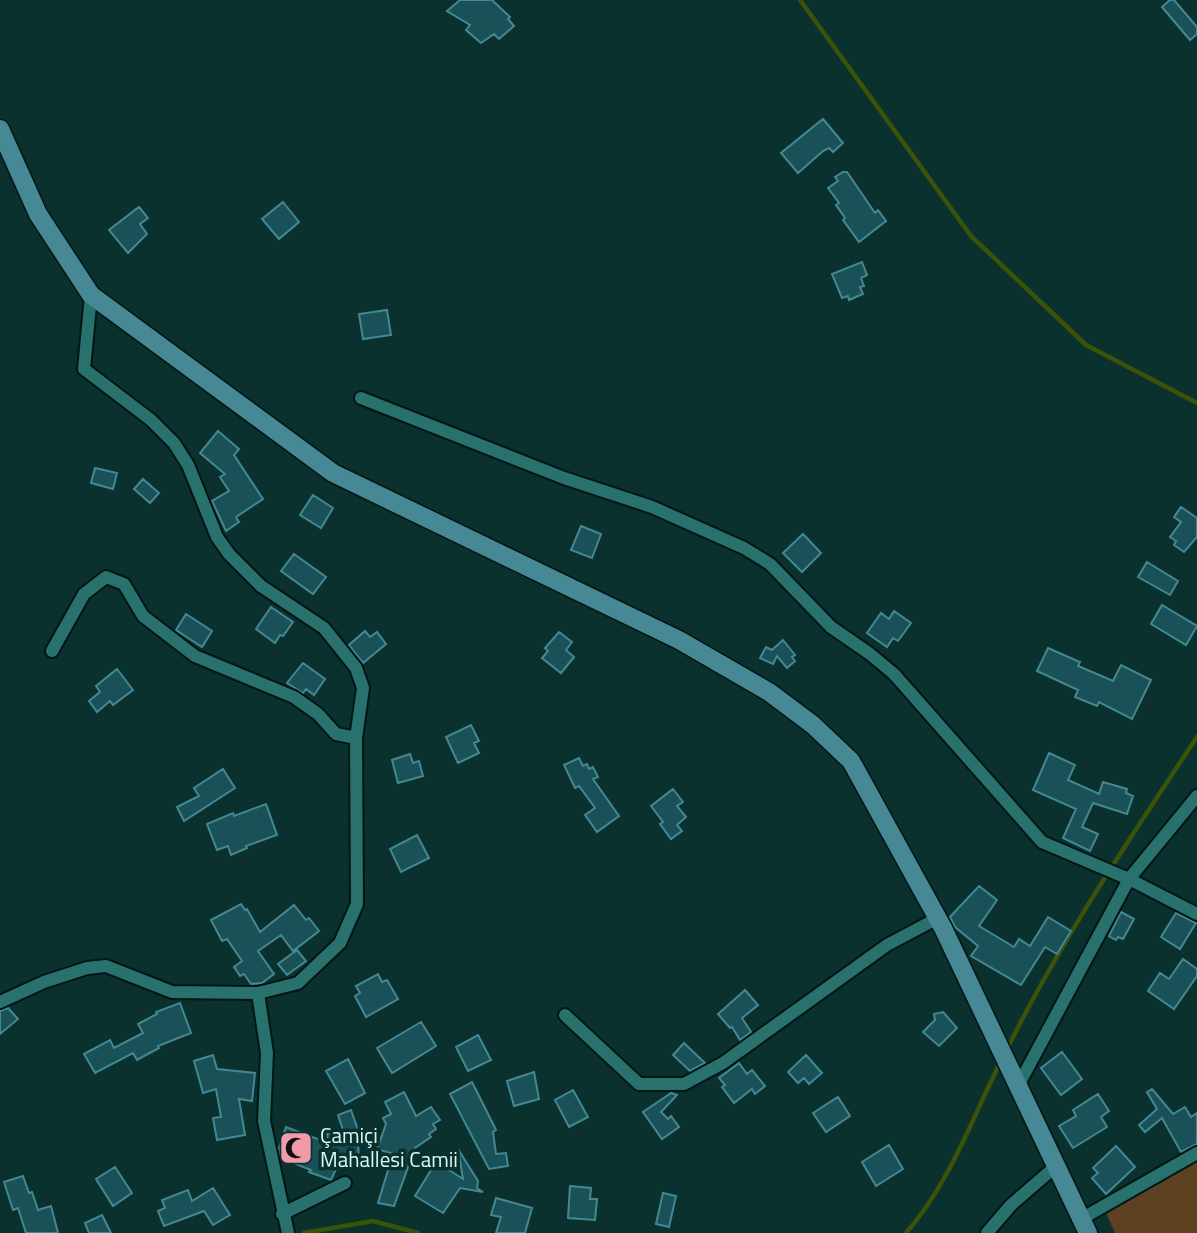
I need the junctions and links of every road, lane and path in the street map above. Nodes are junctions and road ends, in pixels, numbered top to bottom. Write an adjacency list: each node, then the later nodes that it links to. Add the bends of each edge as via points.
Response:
1 (0, 129): 2 (main road, via 38,214)
2 (92, 295): 5 (street, via 84,369 174,443 229,554 261,586 324,628 356,668 363,688); 9 (main road, via 332,473 679,639 769,692 851,761)
3 (361, 398): 7 (street, via 564,478 652,507 744,548 770,565 831,627 894,674 1042,842)
4 (52, 651): 5 (street, via 85,594 106,577 124,584 143,616 195,656 294,697 336,734)
5 (356, 738): 10 (street, via 357,904 340,943 298,983)
6 (1197, 796): 7 (street)
7 (1129, 879): 8 (street); 13 (street)
8 (1197, 914)
9 (938, 918): 12 (street, via 887,945 723,1063 684,1084 639,1084); 13 (main road)
10 (258, 993): 11 (street, via 172,992 106,966 44,982); 17 (street, via 267,1053 264,1121)
11 (0, 1002)
12 (565, 1015)
13 (1018, 1086): 15 (main road)
14 (1197, 1153): 18 (street)
15 (1056, 1166): 18 (main road); 19 (street)
16 (345, 1183): 17 (street)
17 (285, 1225)
18 (1084, 1226)
19 (987, 1233)

